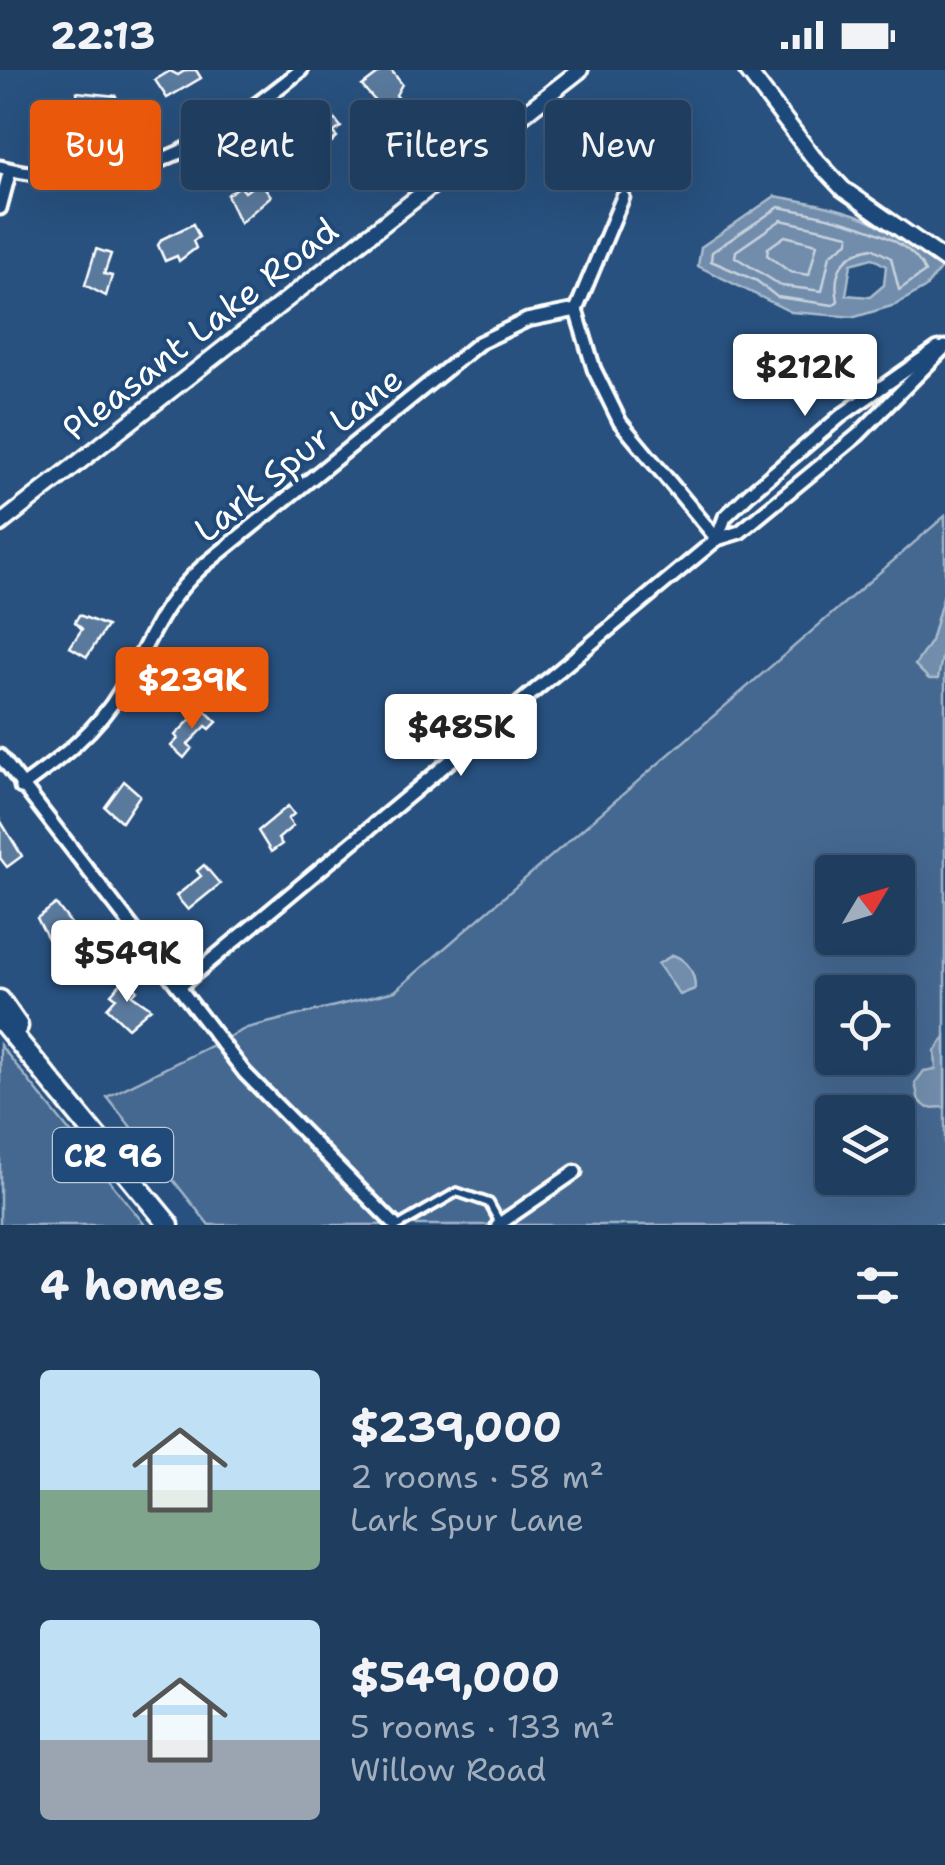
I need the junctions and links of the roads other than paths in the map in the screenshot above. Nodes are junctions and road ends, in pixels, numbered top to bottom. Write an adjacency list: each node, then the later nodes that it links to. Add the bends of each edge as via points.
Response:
1 (301, 70): 4 (street, via 235,123)
2 (580, 70): 12 (street, Pleasant Lake Road)
3 (747, 70): 9 (street, via 844,189)
4 (161, 158)
5 (5, 169): 6 (street); 8 (street)
6 (30, 172)
7 (622, 197): 10 (street)
8 (0, 208)
9 (945, 260)
10 (576, 310): 13 (street, via 620,422); 15 (street, Lark Spur Lane, via 526,320 478,343 202,567 154,622 107,711 71,750)
11 (945, 345): 13 (street, via 858,435 740,532); 13 (street, via 788,461 725,517)
12 (0, 524)
13 (718, 539): 16 (street)
14 (0, 756): 15 (street)
15 (21, 787): 16 (street)
16 (179, 987): 23 (street, via 263,1094)
17 (0, 1000): 19 (main road, CR 96)
18 (0, 1019): 19 (main road, CR 96)
19 (58, 1084): 22 (main road, CR 96)
20 (575, 1172): 21 (street)
21 (499, 1224): 23 (lane, via 490,1203 457,1192)
22 (169, 1225)
23 (397, 1225)

